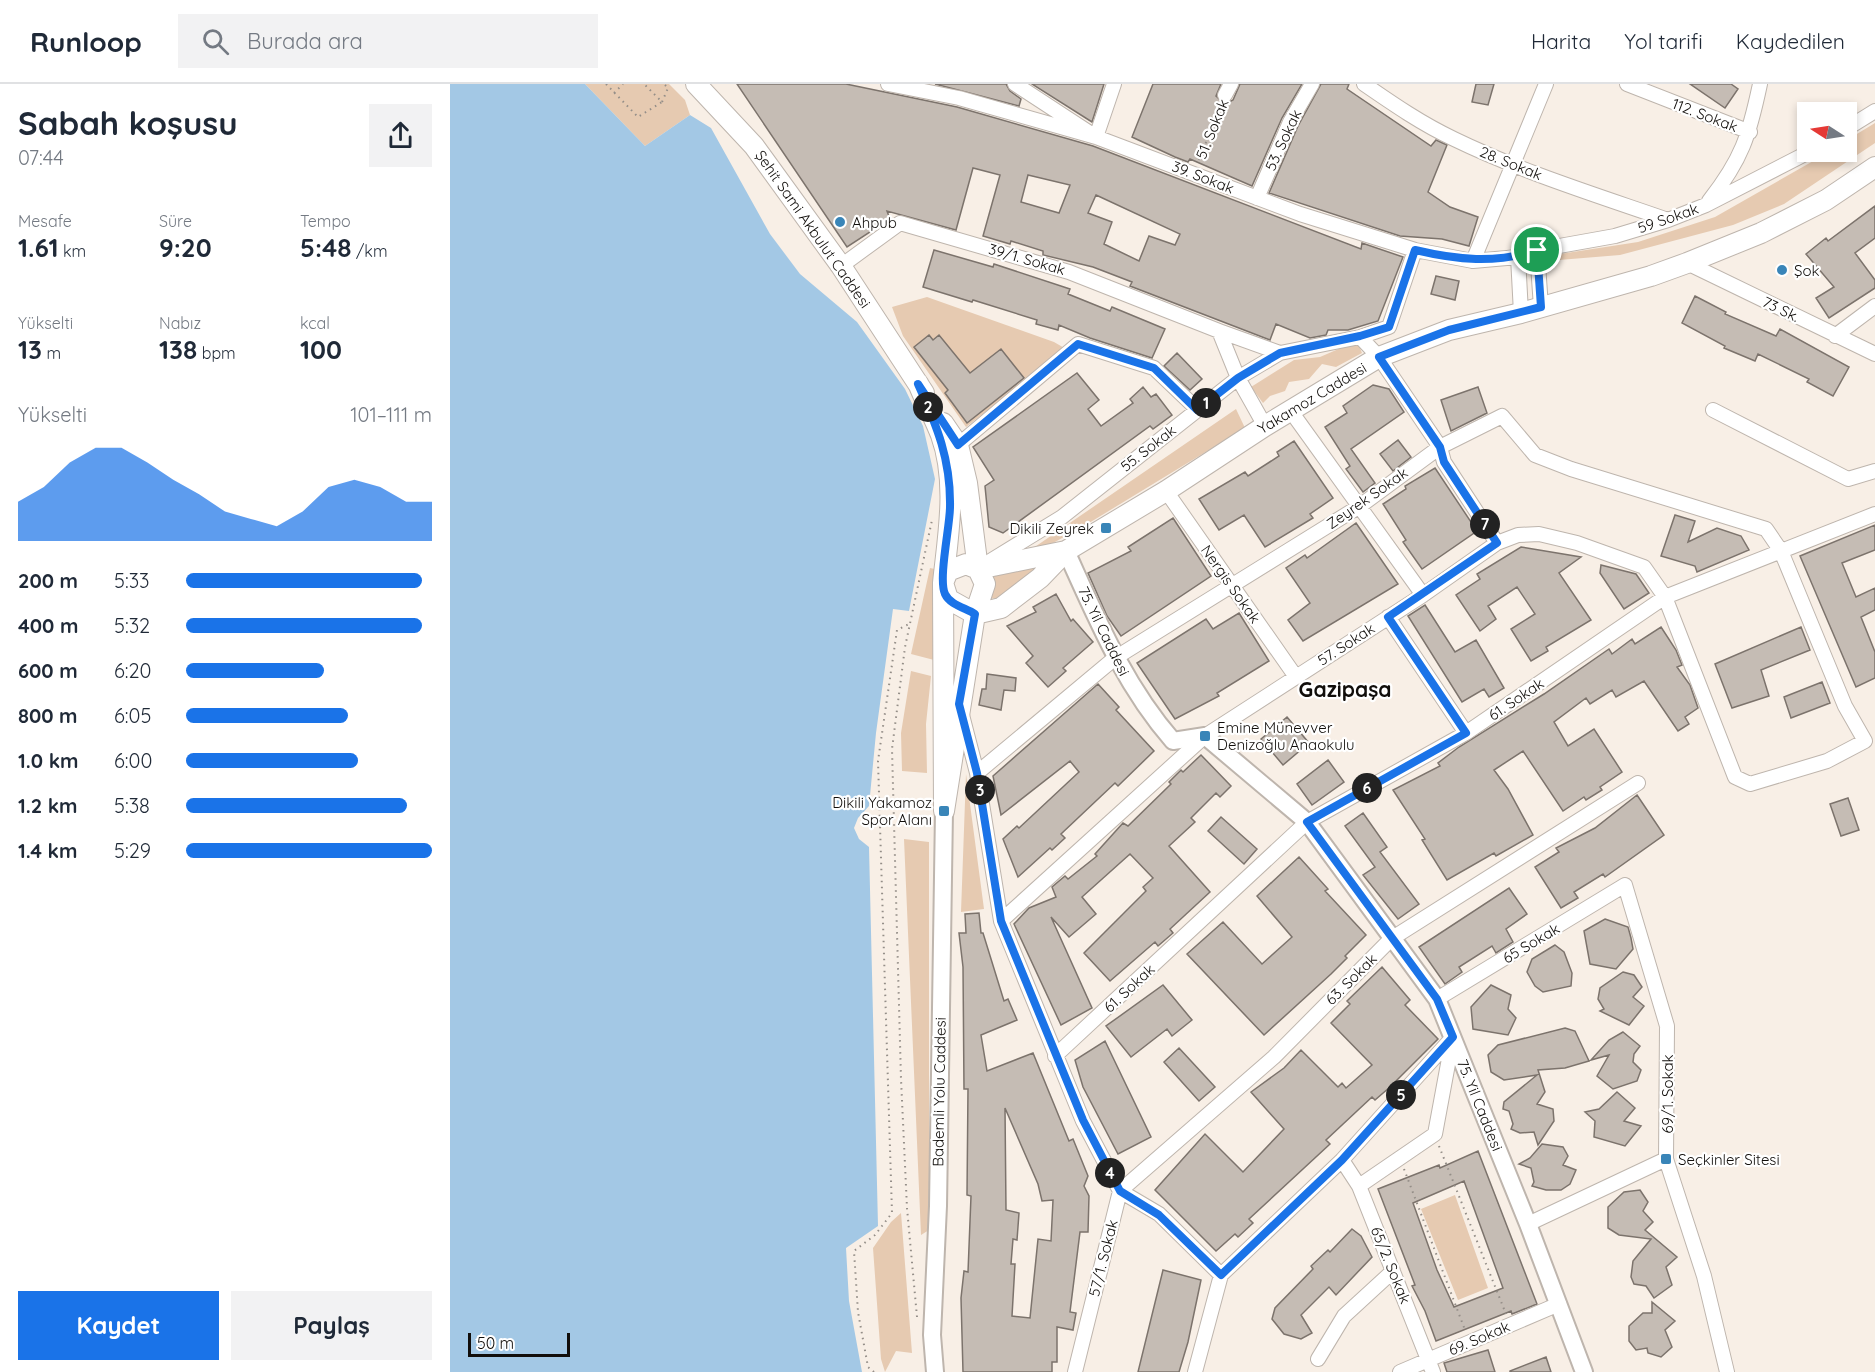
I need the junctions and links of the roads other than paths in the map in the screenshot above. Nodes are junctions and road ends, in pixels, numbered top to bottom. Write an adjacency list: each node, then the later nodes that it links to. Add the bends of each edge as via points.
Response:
1 (696, 84): 25 (main road, Şehit Sami Akbulut Caddesi, via 754,146)
2 (888, 84): 13 (street, 39. Sokak, via 959,98)
3 (1016, 84): 13 (street)
4 (1114, 84): 13 (street)
5 (1312, 84): 17 (street, 53. Sokak, via 1290,122)
6 (1364, 84): 15 (street, 28. Sokak, via 1427,125)
7 (1546, 84): 15 (street)
8 (1627, 84): 12 (street, 112. Sokak)
9 (1760, 84): 12 (street)
10 (1875, 111): 11 (street)
11 (1857, 122)
12 (1750, 132): 18 (street, via 1732,172)
13 (1096, 137): 17 (street, 39. Sokak)
14 (1797, 158): 18 (street, 59 Sokak)
15 (1514, 165): 19 (street, 28. Sokak); 23 (street)
16 (1875, 166): 24 (main road, Yakamoz Caddesi, via 1816,205)
17 (1257, 198): 20 (street, 39. Sokak)
18 (1706, 205): 19 (street, 59 Sokak)
19 (1668, 220): 21 (street, 59 Sokak, via 1615,236)
20 (1415, 250): 23 (street, 39. Sokak); 30 (street, 55. Sokak, via 1389,327)
21 (1537, 250): 22 (street, 59 Sokak); 27 (street)
22 (1518, 256): 23 (street, 39. Sokak); 28 (street)
23 (1473, 261)
24 (1687, 263): 27 (main road, Yakamoz Caddesi); 31 (street, 73 Sk.)
25 (841, 266): 29 (street, 39/1. Sokak, via 900,223 1069,272); 36 (main road, Şehit Sami Akbulut Caddesi)
26 (1875, 306): 31 (street)
27 (1541, 307): 28 (main road, Yakamoz Caddesi)
28 (1521, 313): 34 (main road, Yakamoz Caddesi, via 1449,330)
29 (1219, 331): 32 (street, 39/1. Sokak); 35 (street)
30 (1360, 336): 32 (street, 55. Sokak); 34 (street)
31 (1835, 336): 33 (street, 73 Sk.)
32 (1280, 353): 35 (street, 55. Sokak)
33 (1875, 354)
34 (1379, 357): 38 (main road, Yakamoz Caddesi); 42 (street)
35 (1238, 378): 37 (street, 55. Sokak); 40 (street)
36 (918, 384): 41 (main road, Şehit Sami Akbulut Caddesi); 51 (main road, Şehit Sami Akbulut Caddesi, via 941,437 948,470 950,508)
37 (1197, 410): 41 (street, via 1154,368 1078,344); 50 (street, 55. Sokak, via 1062,517)
38 (1290, 410): 40 (main road, Yakamoz Caddesi); 45 (street)
39 (1713, 410): 43 (street, via 1848,479)
40 (1265, 426): 44 (main road, Yakamoz Caddesi)
41 (958, 445): 50 (main road, Şehit Sami Akbulut Caddesi)
42 (1440, 447): 45 (street, Zeyrek Sokak); 47 (street, via 1444,462); 49 (street, Zeyrek Sokak, via 1502,416 1535,455 1766,529)
43 (1875, 471)
44 (1166, 491): 48 (main road, Yakamoz Caddesi); 52 (street, Nergis Sokak)
45 (1360, 506): 52 (street, Zeyrek Sokak); 53 (street)
46 (1875, 514): 49 (street, 61. Sokak)
47 (1497, 543): 53 (street, 57. Sokak); 54 (street, 57. Sokak, via 1518,535 1539,534 1577,543 1644,567)
48 (1066, 551): 50 (main road); 55 (main road, via 1001,608); 57 (street, 75. Yil Caddesi)
49 (1781, 551): 54 (street, 61. Sokak); 62 (street, via 1845,706)
50 (978, 569): 51 (main road, via 966,564 953,567); 55 (main road, via 985,584)
51 (943, 584): 55 (main road, via 948,599); 65 (main road, Şehit Sami Akbulut Caddesi)
52 (1232, 585): 57 (street, Zeyrek Sokak); 58 (street, Nergis Sokak)
53 (1424, 595): 56 (street, 57. Sokak)
54 (1665, 597): 60 (street, 61. Sokak); 62 (street, 57. Sokak, via 1735,777 1750,784 1827,761)
55 (973, 606): 59 (main road)
56 (1388, 617): 58 (street, 57. Sokak); 60 (street)
57 (1114, 658): 61 (street, 75. Yil Caddesi, via 1149,713 1173,741); 63 (street, Zeyrek Sokak)
58 (1296, 676): 61 (street, 57. Sokak)
59 (959, 704): 63 (street); 65 (main road)
60 (1466, 733): 66 (street, 61. Sokak)
61 (1204, 736): 66 (street, 75. Yil Caddesi); 68 (street, 57. Sokak)
62 (1870, 739)
63 (977, 773): 68 (street)
64 (1638, 783): 69 (street, 63. Sokak)
65 (944, 811): 83 (street, Bademli Yolu Caddesi, via 938,1206 932,1335)
66 (1307, 822): 69 (street, 75. Yil Caddesi); 72 (street, 61. Sokak)
67 (1625, 885): 70 (street, 65 Sokak); 73 (street, 69/1. Sokak, via 1667,1026)
68 (1001, 921): 72 (street)
69 (1391, 939): 70 (street, 75. Yil Caddesi); 76 (street, 63. Sokak, via 1274,1057)
70 (1437, 999): 71 (street, 75. Yil Caddesi)
71 (1453, 1037): 74 (street); 75 (street, via 1434,1134); 77 (street, 75. Yil Caddesi)
72 (1055, 1056): 76 (street)
73 (1666, 1159): 77 (street); 88 (street, 69/1. Sokak, via 1704,1276)
74 (1342, 1160): 75 (street, 65/2. Sokak); 79 (street)
75 (1359, 1186): 78 (street, 65/2. Sokak)
76 (1120, 1191): 79 (street, via 1159,1215); 84 (street, 57/1. Sokak)
77 (1528, 1224): 80 (street, 75. Yil Caddesi)
78 (1393, 1271): 81 (street, via 1344,1316); 82 (street, 65/2. Sokak)
79 (1221, 1275): 85 (street)
80 (1559, 1304): 82 (street, 69. Sokak, via 1469,1341); 87 (street, 75. Yil Caddesi)
81 (1318, 1359)
82 (1431, 1366): 86 (street, 69. Sokak)
83 (935, 1372)
84 (1075, 1372)
85 (1195, 1372)
86 (1400, 1372)
87 (1584, 1372)
88 (1727, 1372)

